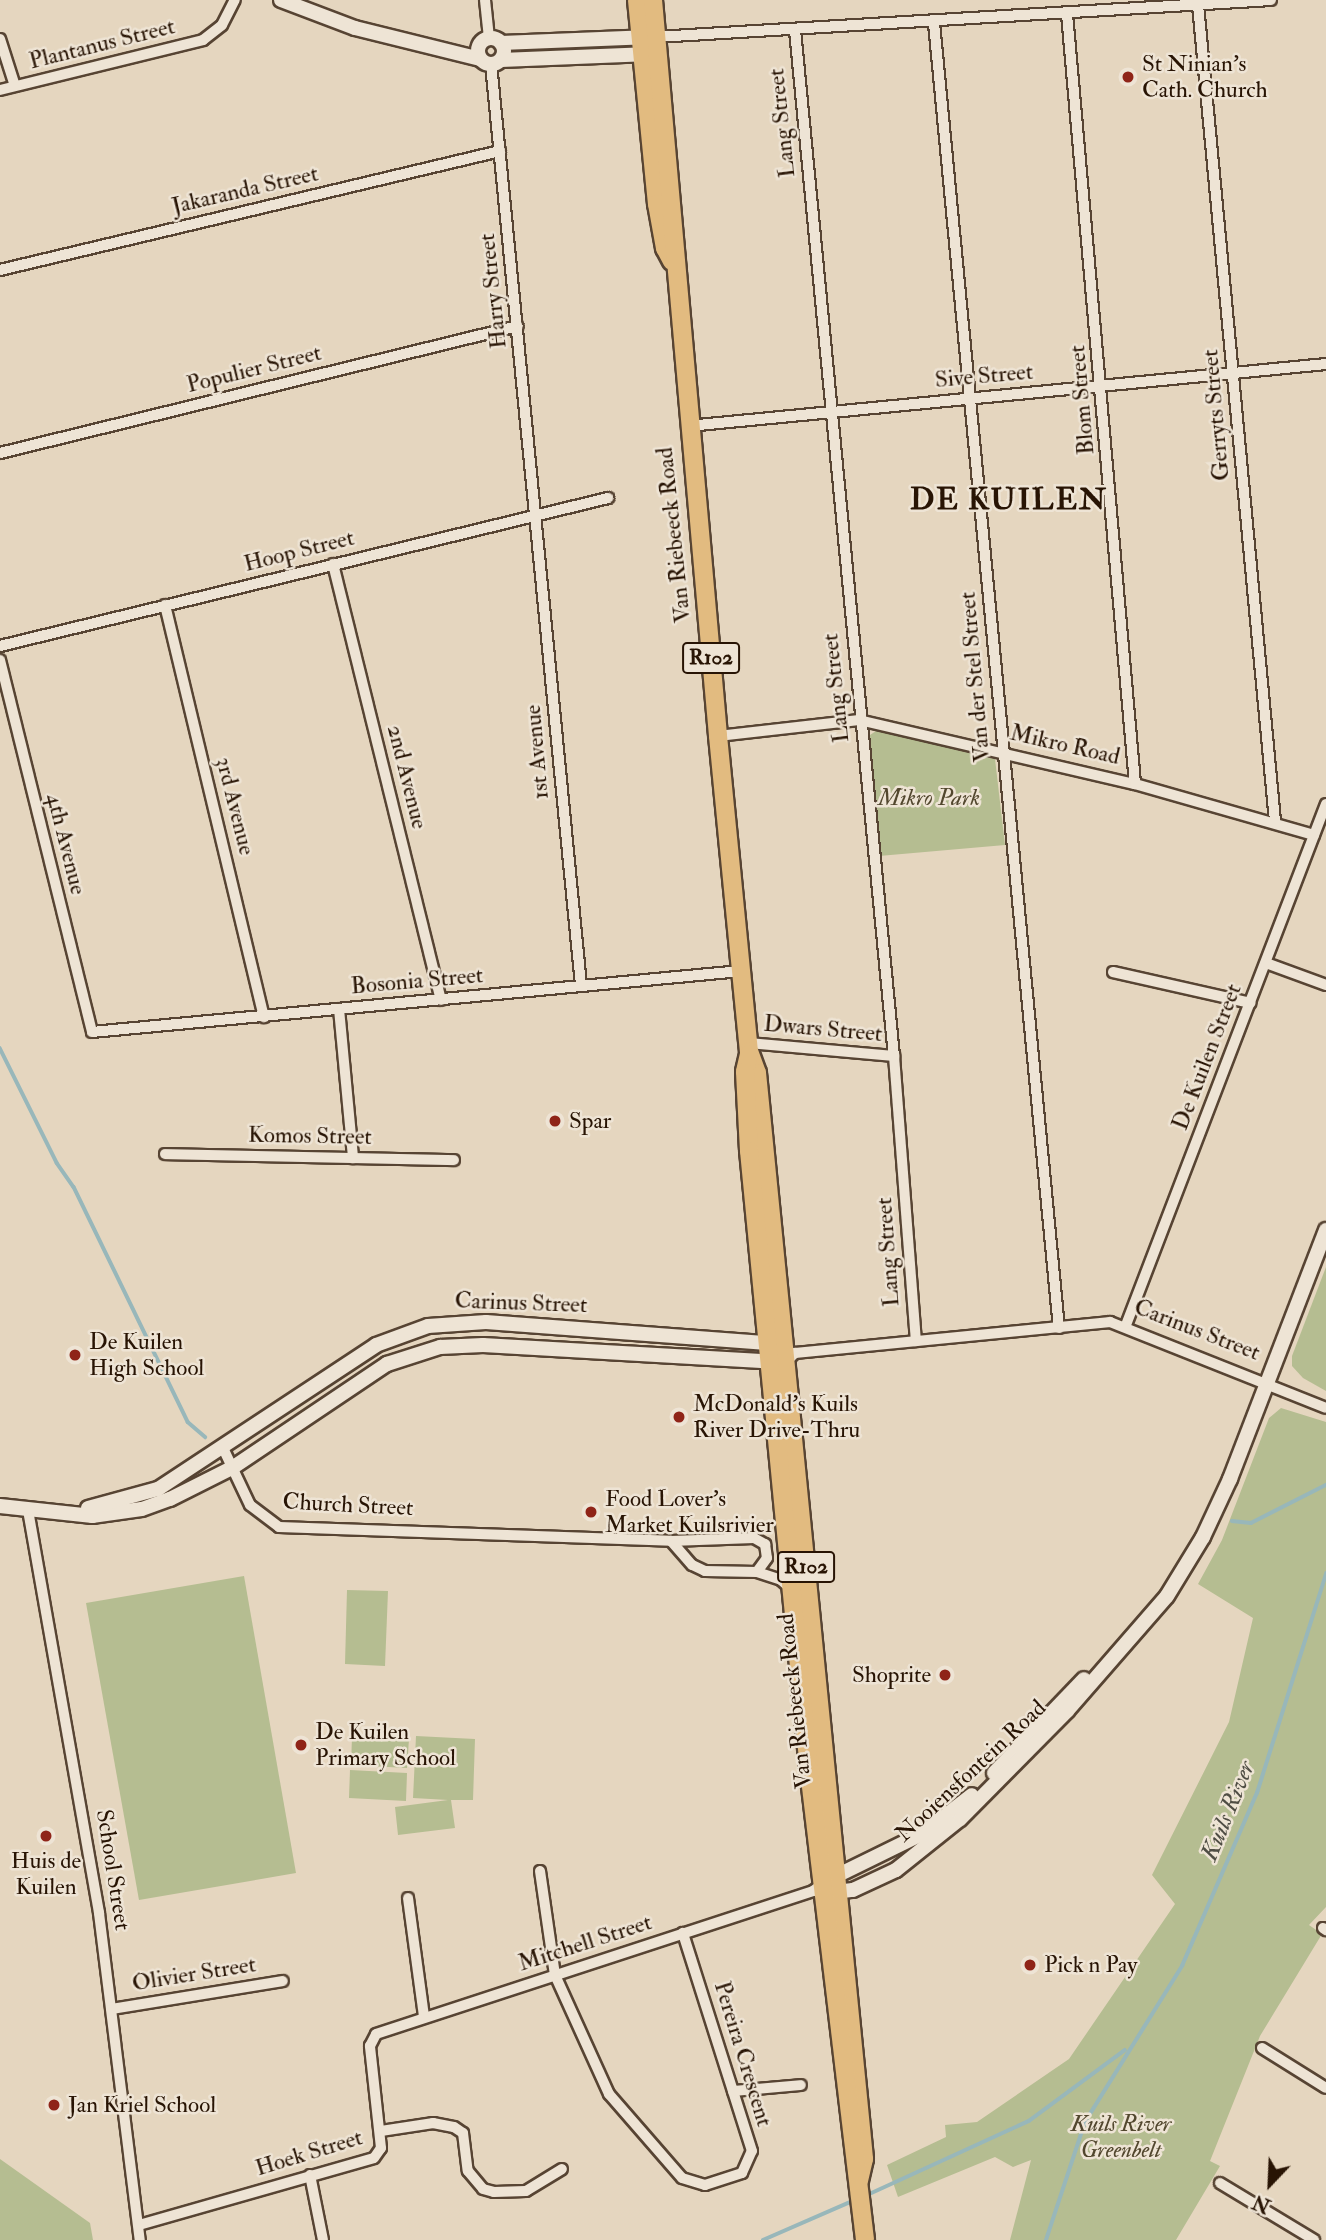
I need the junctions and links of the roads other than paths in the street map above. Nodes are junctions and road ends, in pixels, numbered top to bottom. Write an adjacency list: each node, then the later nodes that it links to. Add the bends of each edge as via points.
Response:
1 (235, 0): 16 (street, Plantanus Street, via 222,25 203,40)
2 (281, 0): 13 (street, via 355,28)
3 (485, 0): 12 (street)
4 (638, 0): 14 (main road, Van Riebeeck Road / R102)
5 (653, 0): 14 (main road, Van Riebeeck Road / R102)
6 (1271, 0): 7 (street)
7 (1198, 5): 8 (street); 22 (street, Gerryts Street)
8 (1067, 14): 9 (street); 23 (street, Blom Street)
9 (934, 23): 10 (street); 24 (street, Van der Stel Street)
10 (794, 30): 14 (street); 25 (street, Lang Street)
11 (0, 39): 16 (street)
12 (490, 42): 13 (street); 14 (street); 15 (street); 15 (street)
13 (415, 43): 15 (street)
14 (653, 44): 15 (street); 26 (main road, Van Riebeeck Road / R102, via 657,204 665,248 674,264)
15 (491, 61): 18 (street, Harry Street)
16 (15, 86): 17 (street, Plantanus Street)
17 (0, 90)
18 (500, 151): 19 (street, Jakaranda Street); 20 (street, Harry Street)
19 (0, 270)
20 (517, 326): 27 (street, Populier Street); 29 (street, Harry Street)
21 (1326, 364): 22 (street, Sive Street)
22 (1234, 373): 23 (street, Sive Street); 39 (street, Gerryts Street)
23 (1102, 385): 24 (street, Sive Street); 37 (street, Blom Street)
24 (970, 398): 25 (street, Sive Street); 36 (street, Van der Stel Street)
25 (831, 411): 26 (street, Sive Street); 34 (street, Lang Street)
26 (688, 426): 35 (main road, Van Riebeeck Road / R102)
27 (0, 453)
28 (608, 498): 29 (street, Hoop Street)
29 (536, 514): 30 (street, Hoop Street); 45 (street, 1st Avenue)
30 (333, 564): 31 (street, Hoop Street); 46 (street, 2nd Avenue)
31 (165, 606): 32 (street, Hoop Street); 49 (street, 3rd Avenue)
32 (0, 646)
33 (0, 660): 50 (street, 4th Avenue, via 89,1027)
34 (859, 720): 35 (street, Mikro Road); 36 (street, Mikro Road); 52 (street, Lang Street)
35 (718, 736): 42 (main road, Van Riebeeck Road / R102)
36 (1002, 752): 37 (street, Mikro Road); 58 (street, Van der Stel Street)
37 (1135, 783): 39 (street, Mikro Road)
38 (1326, 804): 40 (street, De Kuilen Street)
39 (1275, 821): 40 (street, Mikro Road)
40 (1314, 835): 41 (street, De Kuilen Street)
41 (1266, 963): 44 (street); 47 (street, De Kuilen Street)
42 (741, 971): 45 (street, Bosonia Street); 51 (main road, Van Riebeeck Road / R102)
43 (1113, 972): 47 (street)
44 (1326, 985)
45 (581, 986): 46 (street, Bosonia Street)
46 (440, 1000): 48 (street, Bosonia Street)
47 (1251, 1003): 57 (street, De Kuilen Street)
48 (339, 1009): 49 (street, Bosonia Street); 54 (street)
49 (264, 1017): 50 (street, Bosonia Street)
50 (97, 1034)
51 (749, 1047): 52 (street, Dwars Street); 60 (main road, Van Riebeeck Road / R102, via 745,1072 749,1151)
52 (894, 1056): 59 (street, Lang Street)
53 (165, 1154): 54 (street, Komos Street)
54 (353, 1158): 55 (street, Komos Street)
55 (454, 1160)
56 (1326, 1230): 61 (street, Nooiensfontein Road)
57 (1126, 1325): 58 (street, Carinus Street, via 1110,1322); 61 (street, Carinus Street)
58 (1059, 1328): 59 (street, Carinus Street)
59 (916, 1341): 60 (street, Carinus Street)
60 (780, 1353): 63 (street, Carinus Street, via 442,1323 376,1345); 64 (street, Carinus Street, via 440,1347 387,1364); 70 (main road, Van Riebeeck Road / R102); 73 (main road, Van Riebeeck Road / R102)
61 (1269, 1383): 62 (street, Carinus Street); 71 (street, Nooiensfontein Road, via 1189,1562 1161,1603)
62 (1326, 1408)
63 (223, 1448): 64 (street, Church Street); 67 (street, via 144,1495)
64 (232, 1468): 67 (street, via 142,1509 92,1516); 68 (street, Church Street, via 256,1513 279,1527)
65 (0, 1506): 66 (street)
66 (28, 1510): 67 (street); 78 (street, School Street, via 62,1683)
67 (63, 1511)
68 (671, 1541): 69 (street, via 697,1569); 69 (street, Church Street, via 754,1538 767,1550)
69 (757, 1572): 70 (street)
70 (792, 1590): 73 (main road, Van Riebeeck Road / R102)
71 (1115, 1654): 73 (street, Nooiensfontein Road, via 942,1820); 73 (street, Nooiensfontein Road, via 1067,1712 931,1844 896,1870)
72 (540, 1871): 76 (street)
73 (826, 1888): 75 (street, Mitchell Street); 92 (main road, Van Riebeeck Road / R102, via 864,2159 859,2180)
74 (408, 1898): 79 (street)
75 (683, 1933): 76 (street, Mitchell Street); 84 (street, Pereira Crescent)
76 (555, 1975): 79 (street, Mitchell Street); 84 (street, Pereira Crescent, via 609,2094 672,2168 693,2185 742,2173 750,2162 752,2151)
77 (283, 1981): 78 (street, Olivier Street)
78 (111, 2009): 89 (street, School Street)
79 (424, 2016): 80 (street, Mitchell Street)
80 (371, 2039): 85 (street, Hoek Street)
81 (1262, 2048): 83 (street)
82 (801, 2085): 84 (street)
83 (1326, 2088)
84 (733, 2091)
85 (381, 2131): 86 (street, via 433,2123 454,2127 463,2133 468,2171 483,2189 494,2192 526,2191); 87 (street, Hoek Street, via 381,2148 374,2158)
86 (562, 2169)
87 (310, 2175): 89 (street, Hoek Street); 91 (street)
88 (1220, 2183): 93 (street)
89 (139, 2225): 90 (street, School Street)
90 (140, 2240)
91 (323, 2240)
92 (865, 2240)
93 (1314, 2240)

